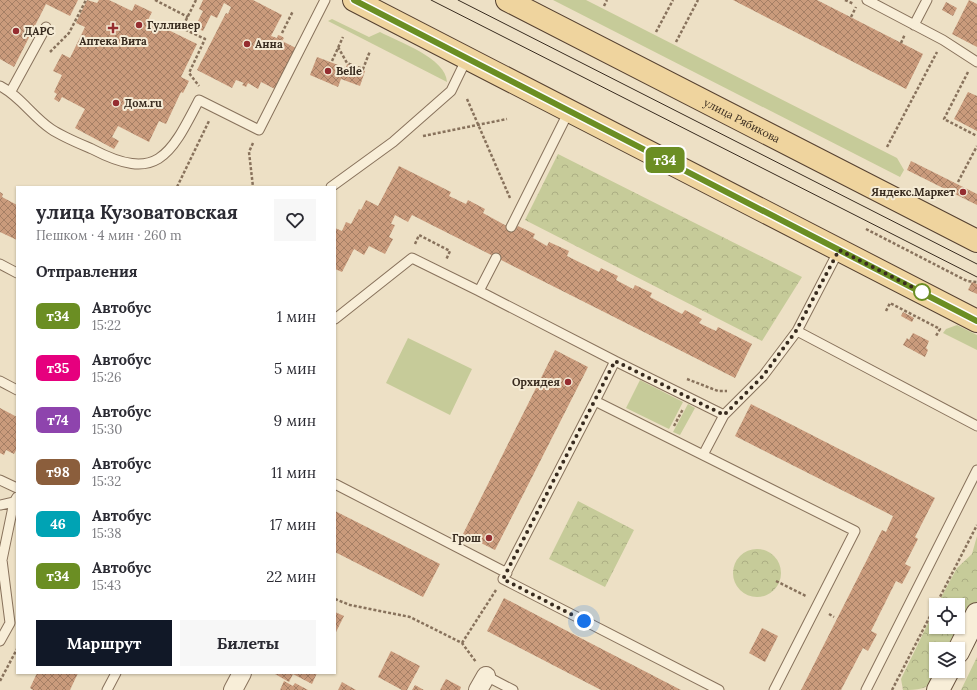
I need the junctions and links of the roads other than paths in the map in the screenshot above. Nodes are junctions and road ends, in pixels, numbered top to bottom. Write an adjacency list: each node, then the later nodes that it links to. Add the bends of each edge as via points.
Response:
1 (325, 0): 11 (lane, via 259,130 198,100 183,131 167,151 150,163 132,165 113,160 51,128)
2 (354, 0): 8 (main road)
3 (867, 0): 6 (lane)
4 (927, 0): 6 (lane)
5 (512, 1): 15 (main road, улица Рябикова)
6 (914, 25): 9 (lane)
7 (46, 27): 11 (lane)
8 (467, 58): 12 (main road); 13 (lane, via 451,91 393,142)
9 (976, 61)
10 (0, 86): 11 (lane)
11 (11, 91)
12 (570, 111): 14 (lane); 16 (main road)
13 (332, 186)
14 (511, 227)
15 (977, 241)
16 (839, 250): 22 (main road); 23 (lane)
17 (496, 258): 20 (lane)
18 (0, 264): 19 (lane)
19 (16, 272)
20 (479, 291): 21 (lane, via 412,258); 24 (lane)
21 (336, 318)
22 (977, 321)
23 (796, 331): 28 (lane, via 763,376); 29 (lane)
24 (615, 361): 27 (lane); 28 (lane)
25 (0, 381): 26 (lane)
26 (16, 389)
27 (595, 401): 30 (lane); 37 (lane)
28 (724, 415): 30 (lane)
29 (977, 426)
30 (703, 455): 49 (lane, via 855,531)
31 (977, 470): 50 (lane)
32 (0, 480): 34 (lane)
33 (336, 485): 37 (lane)
34 (16, 488)
35 (16, 500): 36 (lane); 39 (lane, via 2,560 10,623)
36 (0, 505)
37 (505, 576): 48 (lane)
38 (977, 614): 40 (street)
39 (0, 641)
40 (963, 642)
41 (115, 674): 45 (lane)
42 (241, 674): 46 (street)
43 (944, 678): 51 (street)
44 (482, 683): 47 (lane)
45 (107, 690)
46 (233, 690)
47 (513, 690)
48 (719, 690)
49 (774, 690)
50 (866, 690)
51 (938, 690)

